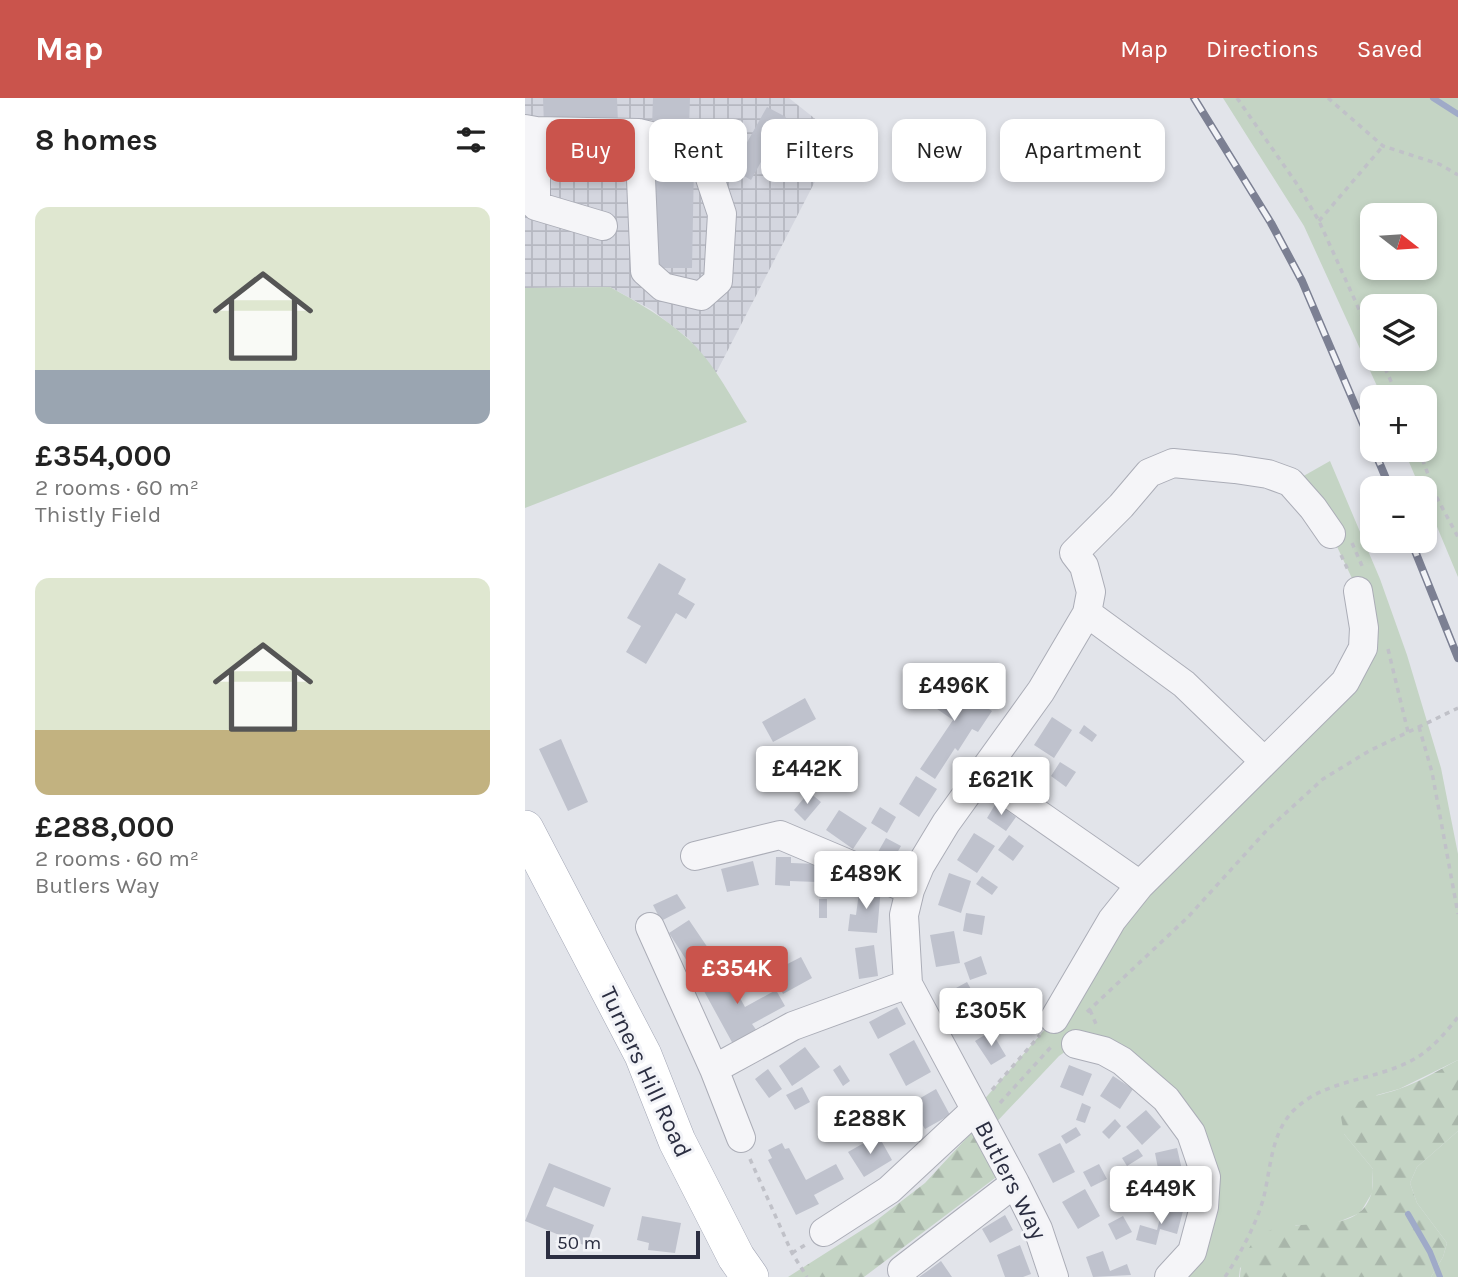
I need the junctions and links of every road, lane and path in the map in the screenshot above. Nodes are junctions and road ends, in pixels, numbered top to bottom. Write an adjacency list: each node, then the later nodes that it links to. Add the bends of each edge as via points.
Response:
1 (1237, 98): 7 (path)
2 (1328, 98): 5 (path)
3 (531, 130): 4 (street); 8 (street, via 536,206)
4 (639, 133): 4 (street, via 684,144 709,175 722,214 718,281 701,296 663,287 645,271)
5 (1383, 146): 6 (path); 7 (path)
6 (1458, 175)
7 (1319, 221): 9 (path)
8 (603, 226)
9 (1360, 312)
10 (1423, 462): 12 (path)
11 (1331, 534): 13 (path); 14 (street, via 1290,482 1268,474 1173,463 1149,473 1074,553 1084,566 1091,592)
12 (1458, 537)
13 (1358, 591): 17 (street, via 1363,648 1345,682)
14 (1087, 613): 17 (street, via 1184,684); 18 (street, via 1041,691)
15 (1458, 708): 16 (path)
16 (1419, 727): 23 (path, via 1432,772); 27 (path, via 1323,779 1267,830)
17 (1264, 761): 21 (street)
18 (982, 775): 21 (street); 22 (street, via 946,823)
19 (525, 829): 34 (main road, Turners Hill Road, via 643,1055 677,1141)
20 (695, 856): 22 (street, via 780,835)
21 (1140, 885): 27 (street, via 1112,920)
22 (910, 890): 25 (street, via 904,915)
23 (1458, 914)
24 (650, 927): 28 (street)
25 (908, 984): 28 (street, via 793,1026); 29 (street)
26 (1458, 1017): 38 (path, via 1443,1037 1416,1058 1320,1092 1291,1113 1275,1142 1263,1200 1250,1234)
27 (1080, 1029): 29 (path); 29 (path); 37 (street, via 1166,1099 1191,1133 1206,1177 1203,1207 1192,1252)
28 (714, 1069): 30 (street)
29 (978, 1116): 31 (street, Butlers Way); 32 (street, Butlers Way, via 889,1189)
30 (741, 1138): 35 (path)
31 (1015, 1183): 33 (street); 36 (street, Butlers Way, via 1038,1229)
32 (824, 1233)
33 (902, 1270)
34 (750, 1277)
35 (807, 1277)
36 (1054, 1277)
37 (1169, 1277)
38 (1225, 1277)

